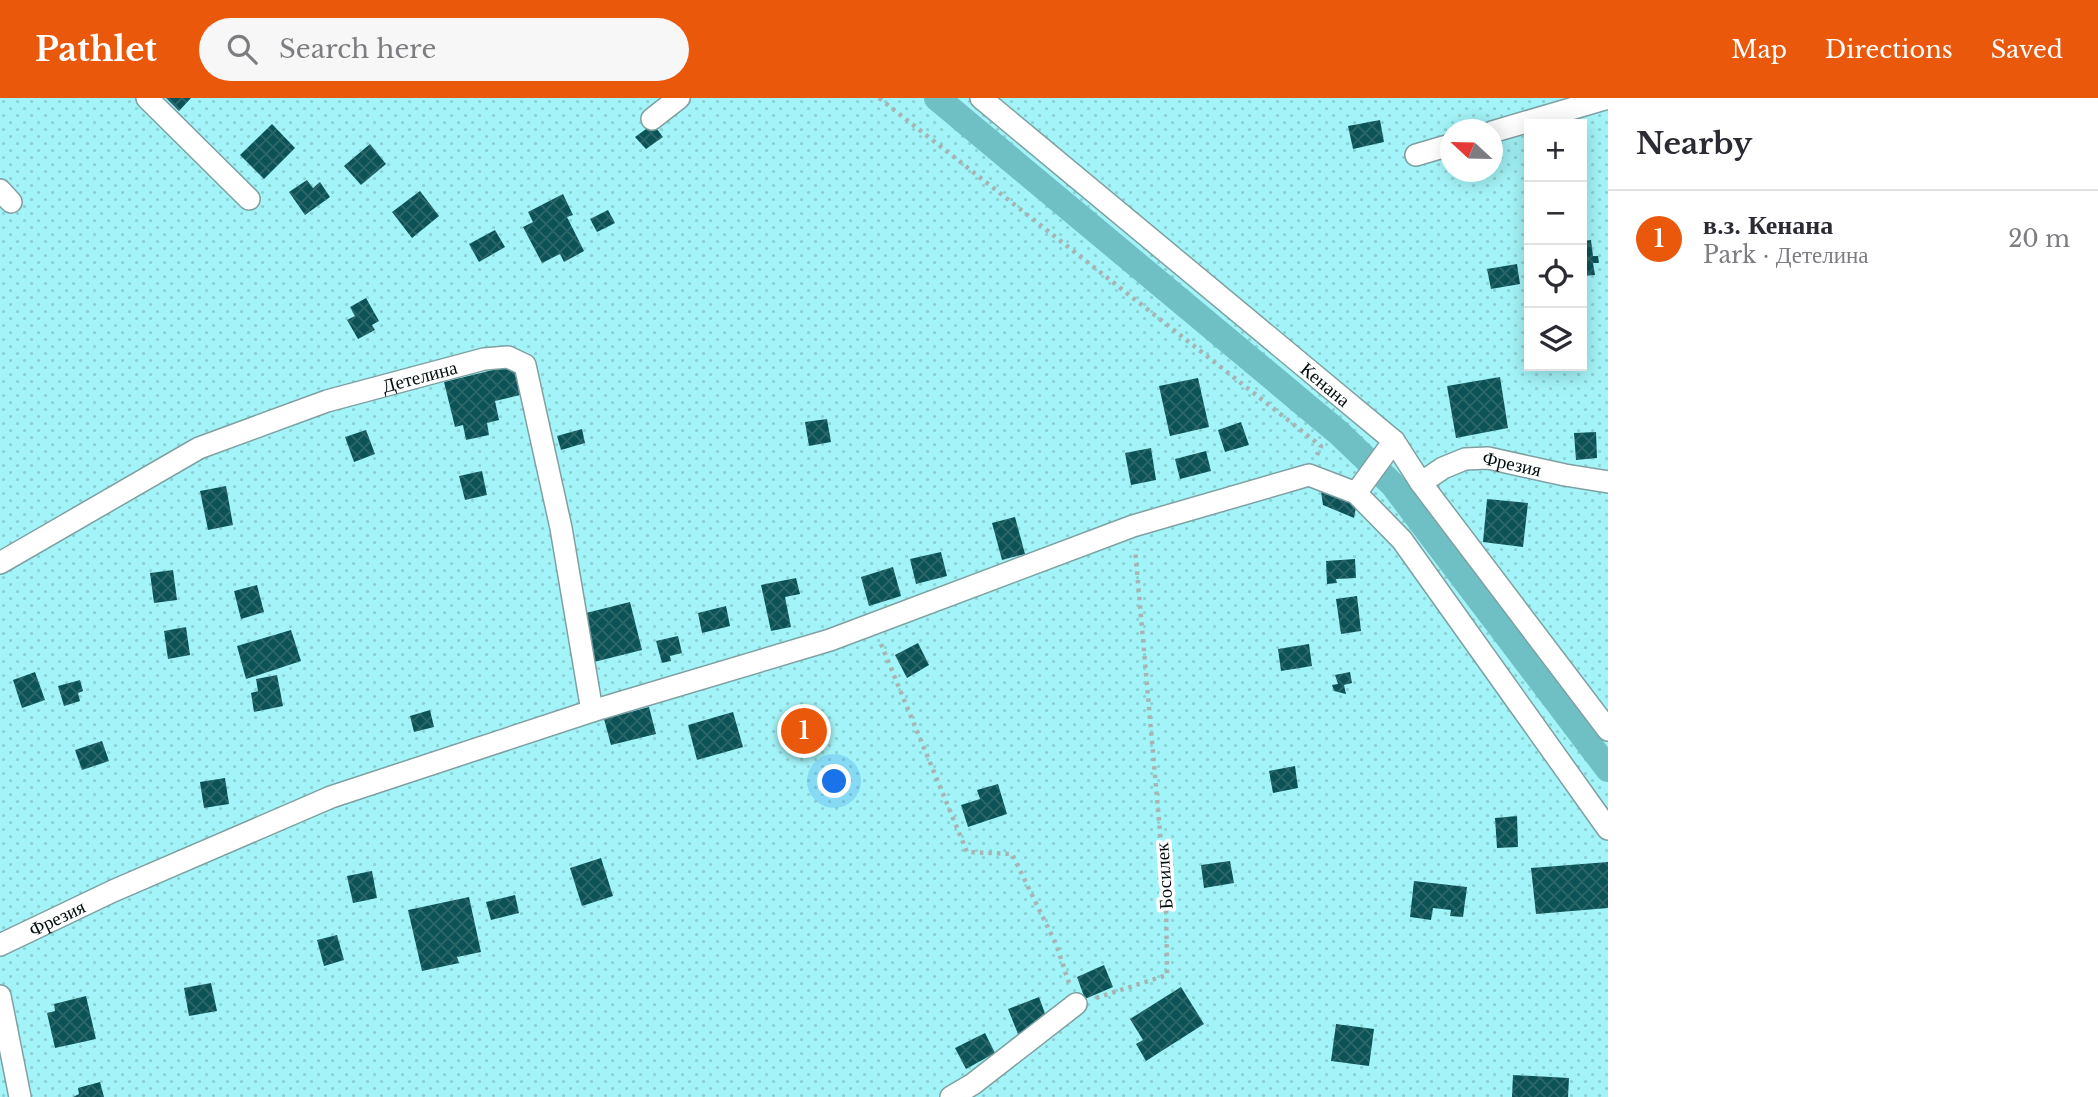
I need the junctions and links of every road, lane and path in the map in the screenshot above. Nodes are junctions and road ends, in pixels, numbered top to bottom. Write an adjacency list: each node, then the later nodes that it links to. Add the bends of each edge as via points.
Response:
1 (147, 98): 10 (street)
2 (679, 98): 6 (street)
3 (879, 98): 12 (path, via 1321,446)
4 (981, 98): 11 (street, Кенана)
5 (1608, 98): 7 (street)
6 (652, 119)
7 (1503, 129)
8 (1440, 148): 9 (street)
9 (1416, 155)
10 (248, 199)
11 (1394, 441): 14 (street, Кенана); 15 (street)
12 (1309, 475): 15 (street); 16 (street, Фрезия)
13 (1608, 482): 14 (street, Фрезия, via 1477,458 1443,468)
14 (1421, 483): 20 (street, Кенана)
15 (1356, 493): 21 (street, via 1402,540)
16 (1133, 526): 18 (street, Фрезия); 24 (path, Босилек, via 1166,900 1167,975)
17 (0, 563): 19 (street, Детелина, via 200,448 327,401 484,359 508,357 525,365 561,528)
18 (873, 624): 19 (street, Фрезия); 24 (path, via 967,852 1012,854 1056,944)
19 (592, 710): 22 (street, Фрезия, via 331,797)
20 (1608, 730)
21 (1608, 829)
22 (0, 945)
23 (0, 996): 25 (street)
24 (1076, 1004): 26 (street)
25 (20, 1097)
26 (951, 1097)

